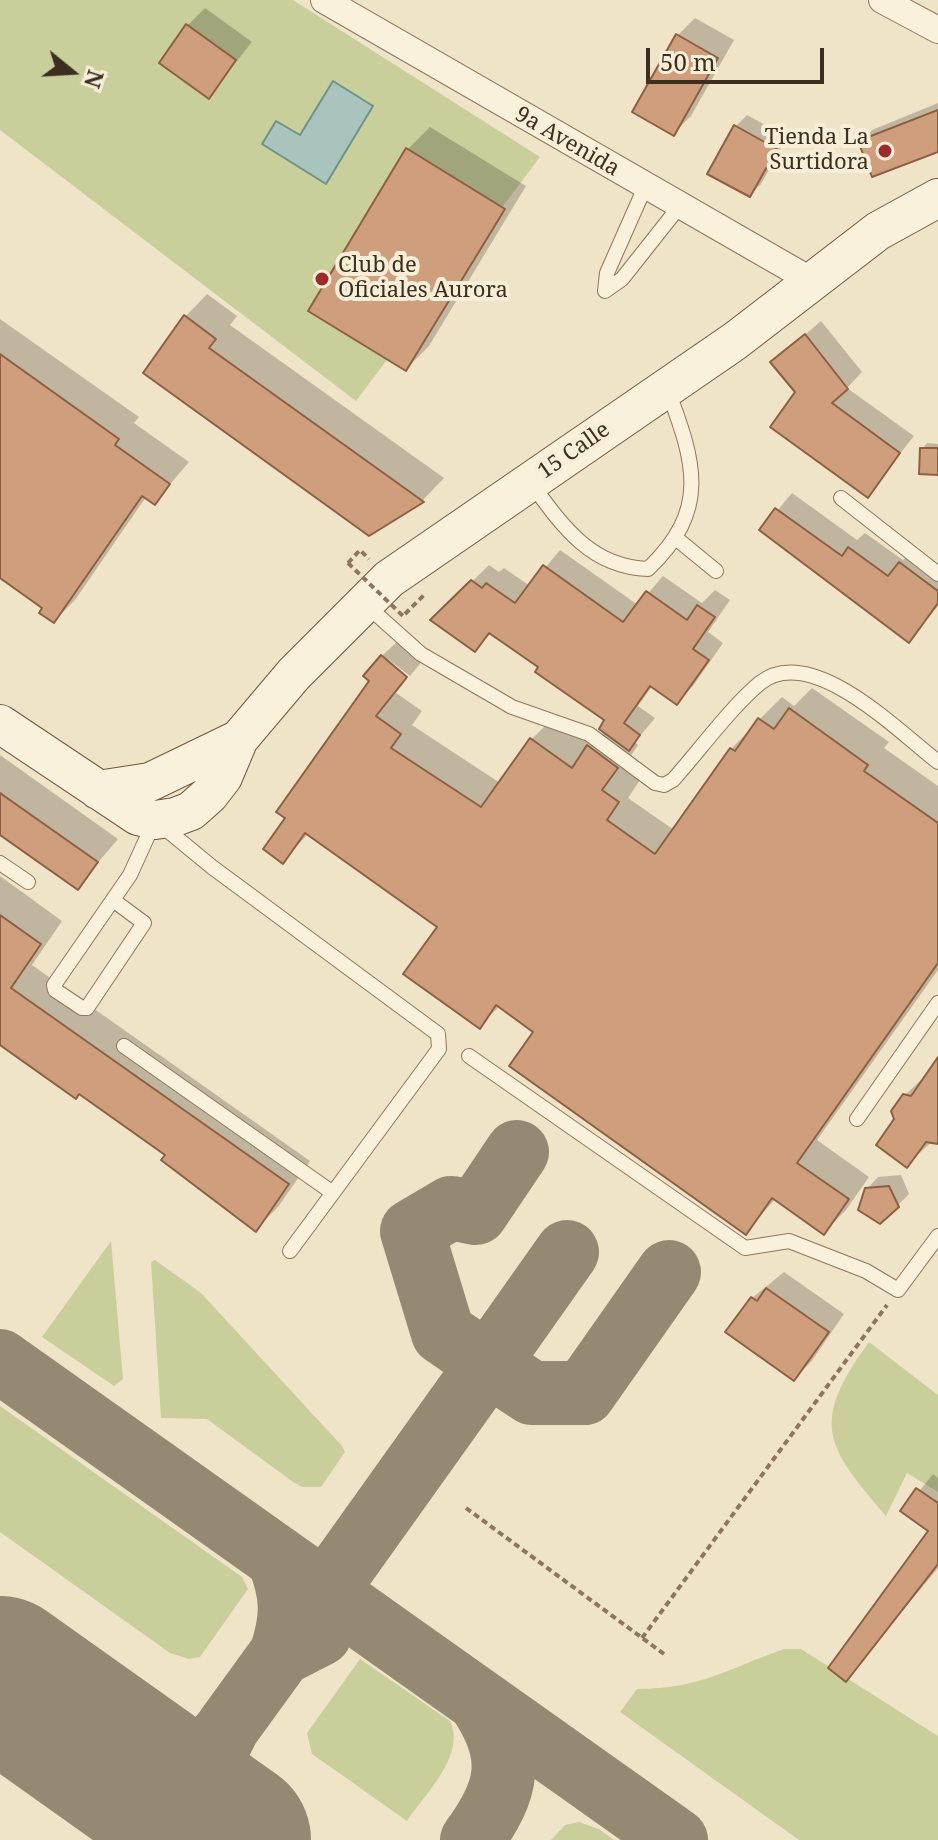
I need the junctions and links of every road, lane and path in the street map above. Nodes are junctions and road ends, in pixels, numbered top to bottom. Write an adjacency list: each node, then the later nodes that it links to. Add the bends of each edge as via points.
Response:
1 (324, 0): 4 (street, 9a Avenida)
2 (882, 0): 3 (street)
3 (938, 30)
4 (645, 187): 6 (street, 9a Avenida); 6 (lane, via 607,273 605,291 622,279)
5 (938, 198): 7 (main road, 15 Calle, via 878,231)
6 (679, 207): 7 (street, 9a Avenida)
7 (812, 281): 8 (main road, 15 Calle)
8 (667, 387): 9 (main road, 15 Calle); 11 (lane, via 692,466 690,496)
9 (530, 482): 11 (lane, via 567,529 607,563 648,569); 16 (main road, 15 Calle, via 404,568)
10 (841, 498): 14 (lane)
11 (677, 539): 13 (lane)
12 (360, 550): 15 (path, bridge, via 348,563 403,616)
13 (716, 571)
14 (938, 574)
15 (427, 591)
16 (364, 603): 18 (main road, 15 Calle); 19 (lane, via 421,654 512,707 589,734 655,783 669,784 761,682 782,673 832,680)
17 (0, 724): 20 (main road)
18 (239, 739): 20 (main road, via 150,782); 21 (main road, via 209,795 191,811)
19 (938, 762)
20 (98, 790): 21 (main road, via 138,816)
21 (155, 820): 24 (lane); 29 (lane, via 438,1034 439,1049)
22 (0, 863): 23 (lane)
23 (28, 882)
24 (113, 900): 24 (lane, via 54,985 82,1008 87,1008 144,923)
25 (938, 1003): 28 (lane)
26 (124, 1046): 29 (lane)
27 (469, 1056): 32 (lane, via 745,1248 789,1241 866,1271)
28 (857, 1119)
29 (333, 1193): 31 (lane)
30 (938, 1236): 32 (lane)
31 (290, 1251)
32 (898, 1290): 34 (path)
33 (466, 1508): 34 (path)
34 (642, 1638): 35 (path)
35 (664, 1654)

